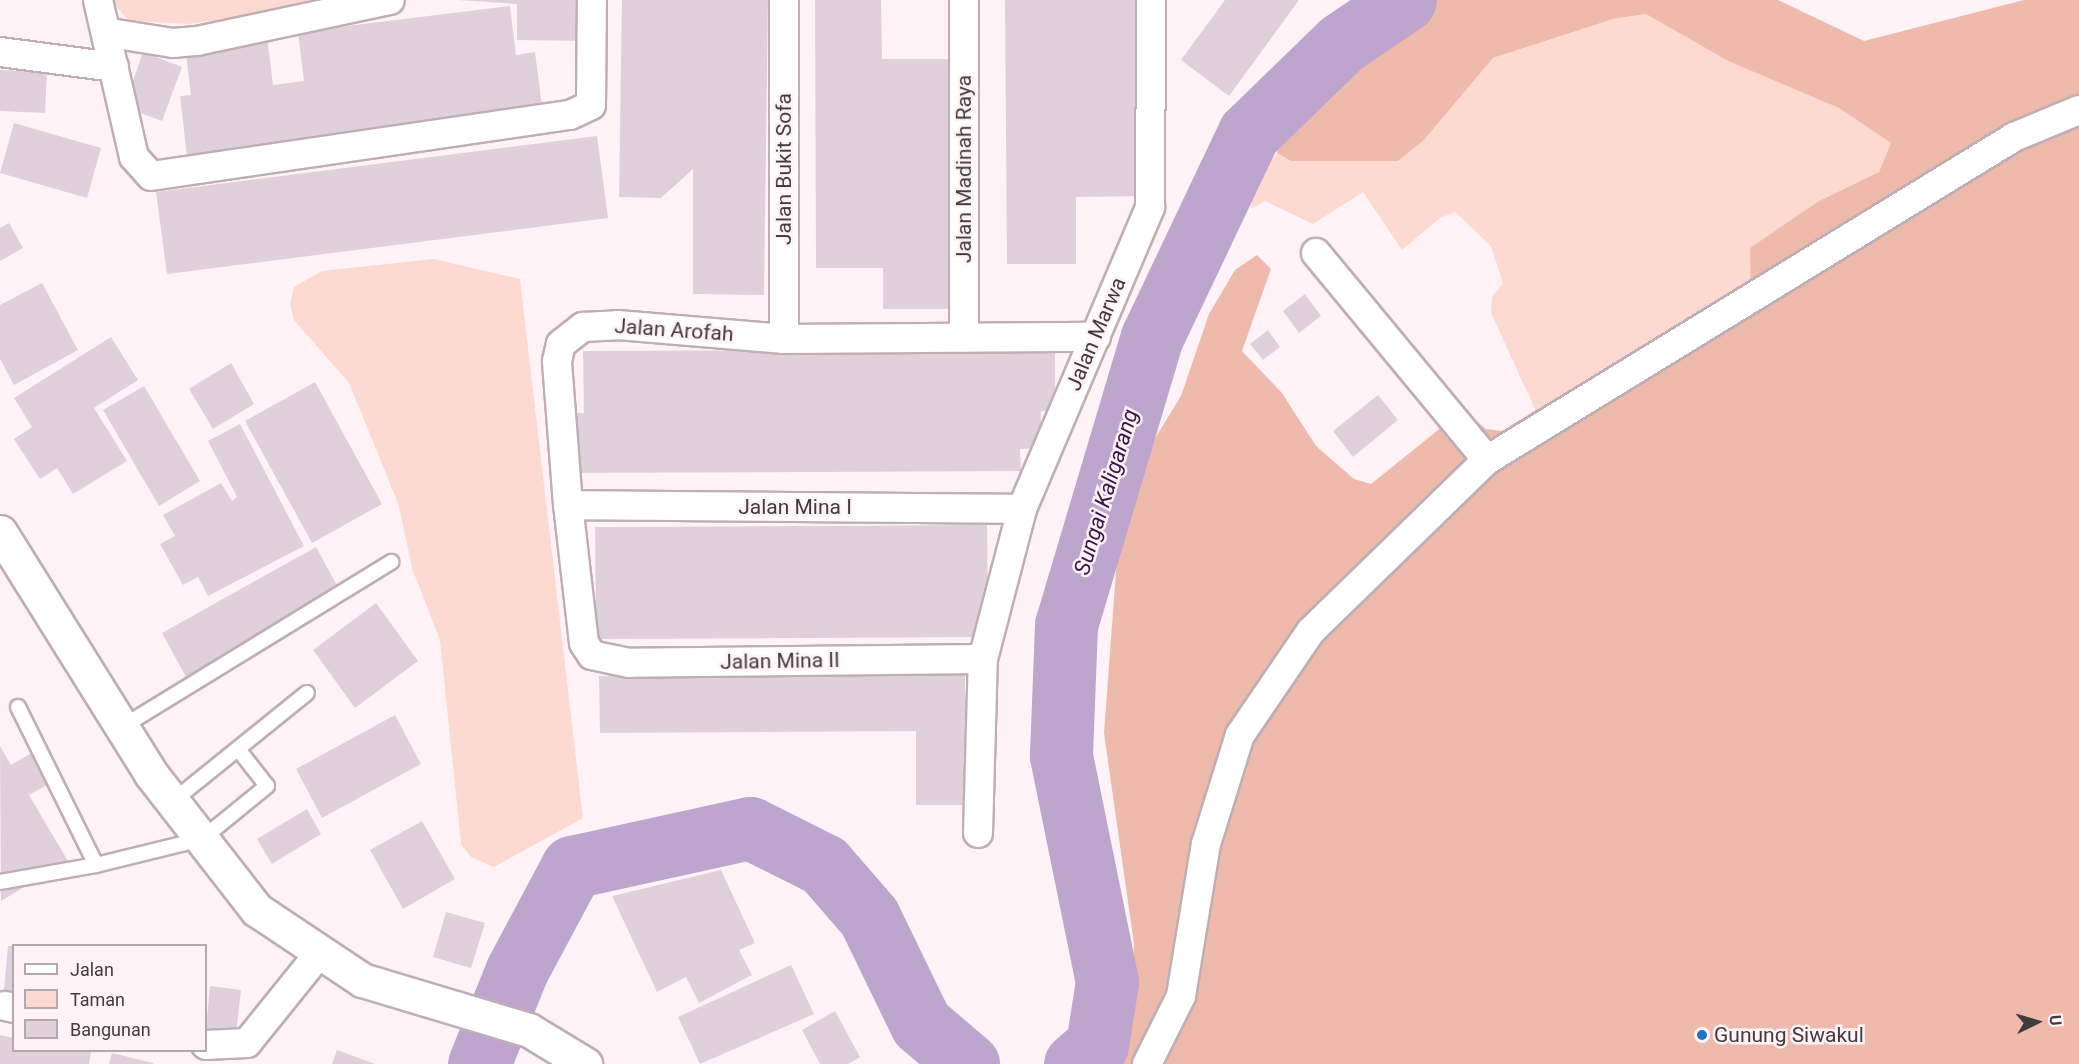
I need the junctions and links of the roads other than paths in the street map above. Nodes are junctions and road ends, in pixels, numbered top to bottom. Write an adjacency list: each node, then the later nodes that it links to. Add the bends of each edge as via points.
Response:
1 (98, 0): 7 (street)
2 (390, 0): 7 (street, via 197,41 173,43)
3 (592, 0): 9 (street, via 591,105 570,115 178,175 151,176 134,157)
4 (784, 0): 14 (street, Jalan Bukit Sofa)
5 (964, 0): 13 (street, Jalan Madinah Raya)
6 (1152, 0): 12 (street, Jalan Marwa, via 1150,207)
7 (110, 33): 9 (street)
8 (0, 52): 9 (street)
9 (114, 67)
10 (2079, 110): 15 (street, via 2014,137)
11 (1316, 253): 15 (street)
12 (1096, 337): 13 (street, Jalan Arofah); 17 (street, Jalan Marwa)
13 (964, 338): 14 (street, Jalan Arofah)
14 (784, 339): 16 (street, Jalan Arofah, via 618,325 583,327 567,334 557,361)
15 (1487, 460): 34 (street, via 1311,631 1240,735 1206,844 1181,996)
16 (568, 505): 17 (street, Jalan Mina I); 20 (street, Jalan Arofah)
17 (1022, 509): 21 (street, Jalan Marwa)
18 (0, 532): 24 (main road)
19 (391, 562): 24 (lane)
20 (584, 644): 21 (street, Jalan Mina II, via 592,655 629,663)
21 (983, 659): 27 (street, Jalan Marwa)
22 (307, 693): 25 (lane)
23 (18, 706): 29 (lane)
24 (122, 728): 26 (main road)
25 (238, 749): 26 (lane); 28 (lane, via 267,786)
26 (172, 801): 28 (main road)
27 (978, 833)
28 (202, 839): 29 (lane); 31 (main road, via 257,910)
29 (96, 865): 30 (lane)
30 (0, 882)
31 (318, 955): 32 (street, via 247,1043); 33 (main road, via 362,980 529,1030)
32 (207, 1045)
33 (585, 1064)
34 (1147, 1064)

